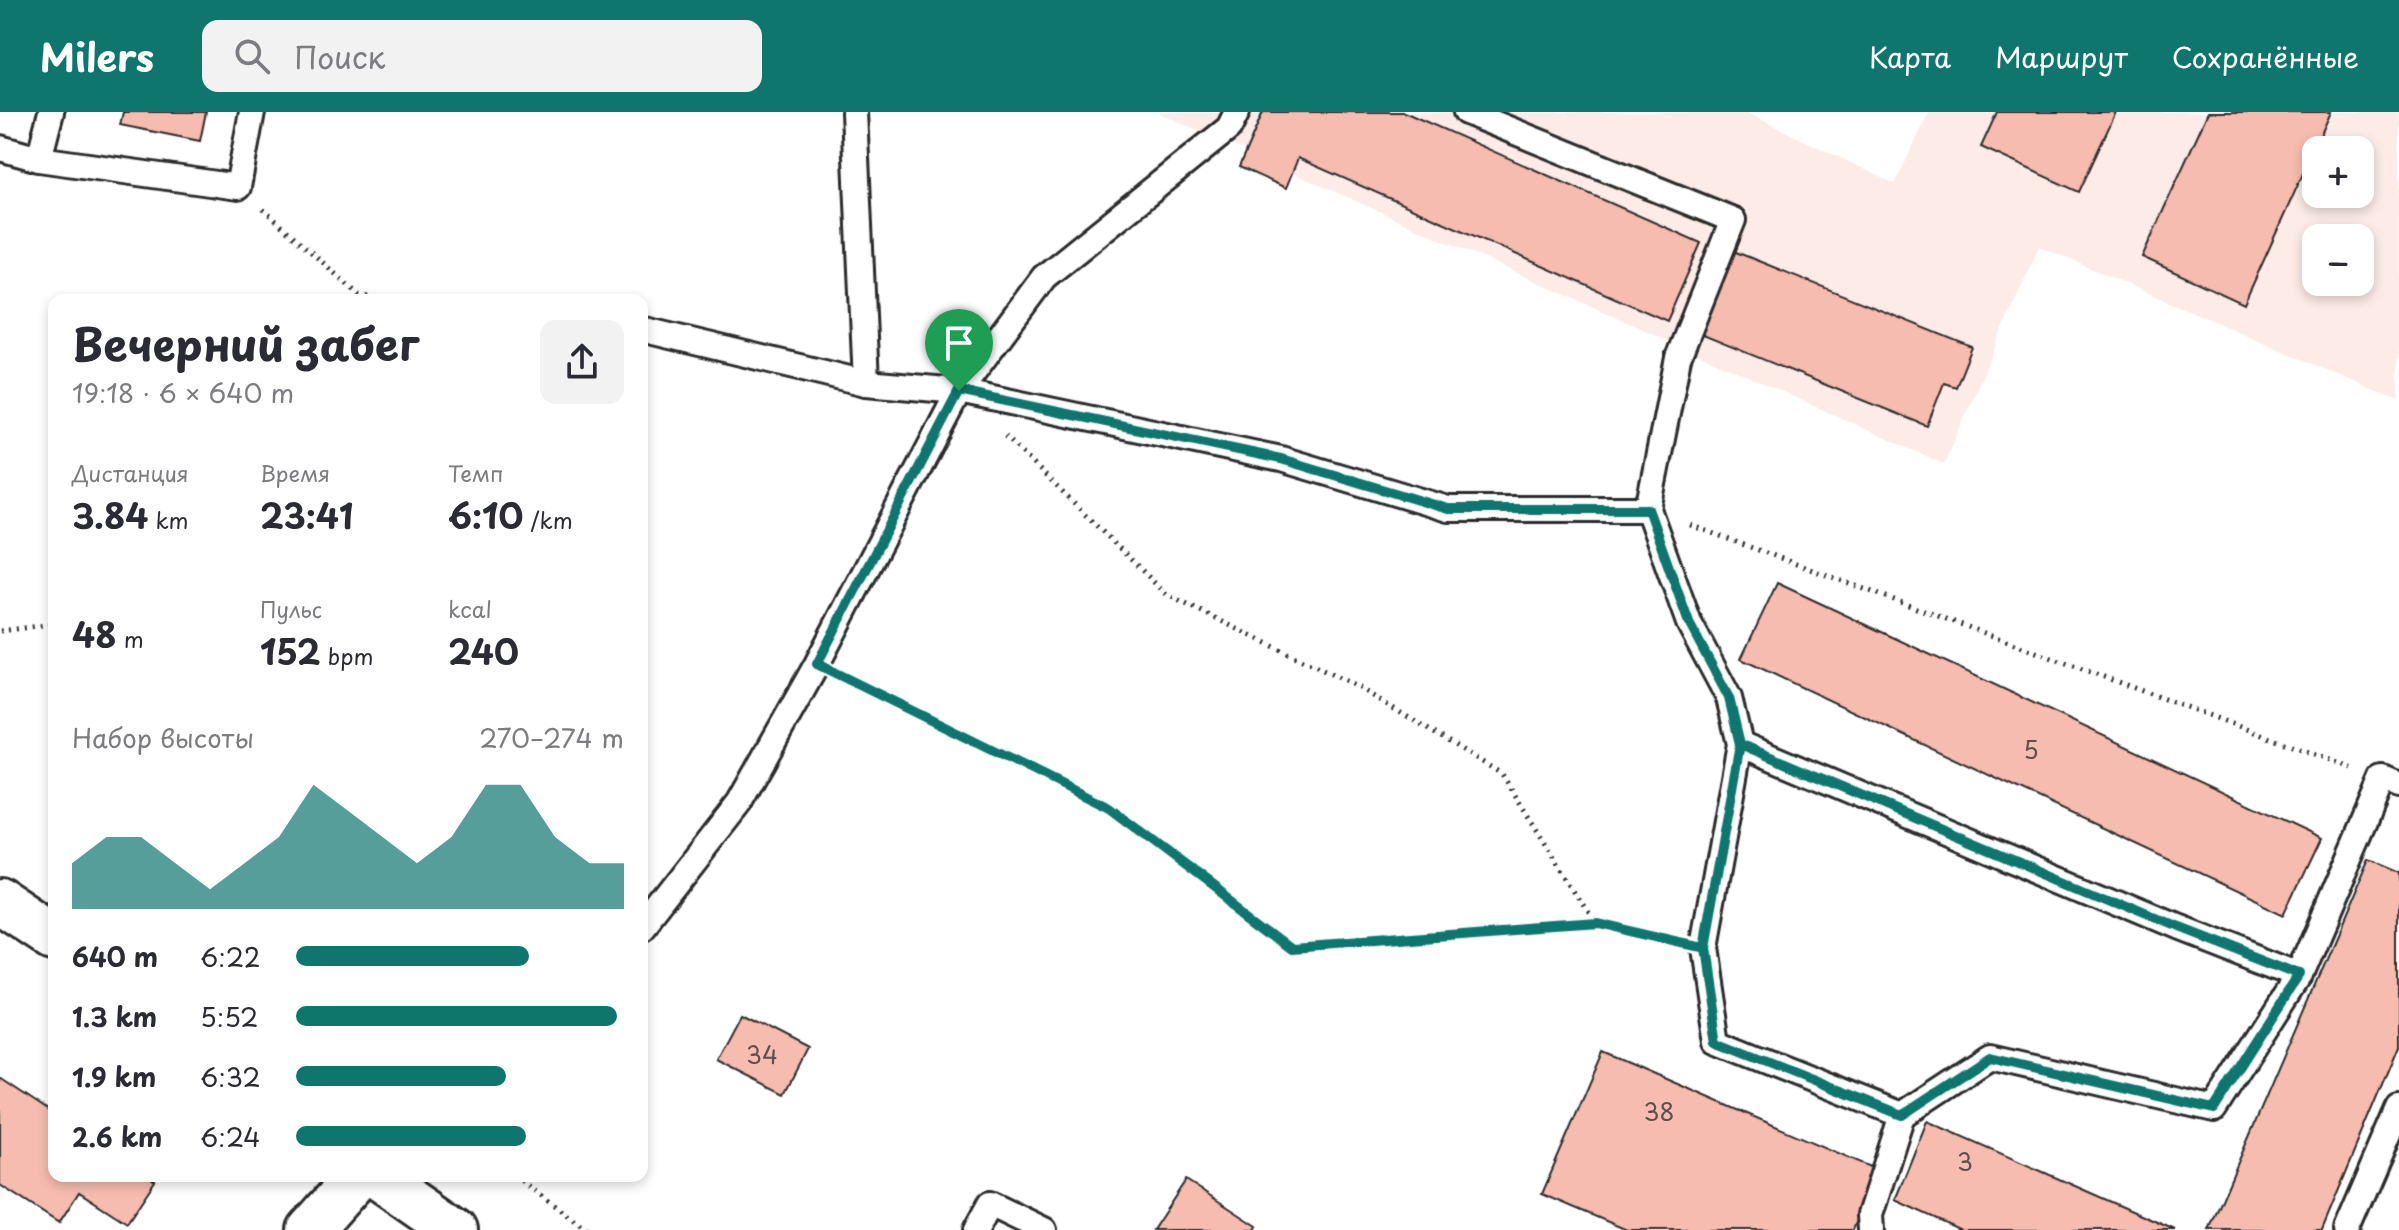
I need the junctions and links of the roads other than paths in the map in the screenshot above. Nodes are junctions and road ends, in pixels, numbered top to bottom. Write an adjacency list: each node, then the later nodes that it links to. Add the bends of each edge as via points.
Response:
1 (51, 112): 7 (lane)
2 (252, 112): 7 (lane, via 238,187)
3 (854, 112): 9 (lane)
4 (1237, 112): 10 (lane, via 1229,128 1044,277)
5 (1466, 112): 11 (lane, via 1733,220 1678,358)
6 (0, 148): 7 (lane)
7 (39, 159)
8 (648, 331): 9 (lane)
9 (866, 383): 10 (lane)
10 (959, 391): 11 (lane, via 1281,459 1448,509); 15 (lane, via 739,803)
11 (1648, 509): 12 (lane, via 1689,623 1729,698)
12 (1740, 744): 17 (lane); 19 (lane, via 1703,948 1717,1041)
13 (2391, 783): 17 (lane)
14 (0, 902): 16 (main road)
15 (648, 919)
16 (48, 934)
17 (2299, 976): 19 (lane, via 2214,1109 1990,1057)
18 (2399, 1109): 28 (lane)
19 (1902, 1115): 27 (lane, via 1870,1215)
20 (353, 1182): 23 (main road)
21 (398, 1182): 22 (main road)
22 (420, 1188): 24 (main road)
23 (310, 1230)
24 (455, 1230)
25 (976, 1230): 26 (lane, via 990,1204)
26 (1044, 1230)
27 (1871, 1230)
28 (2347, 1230)

